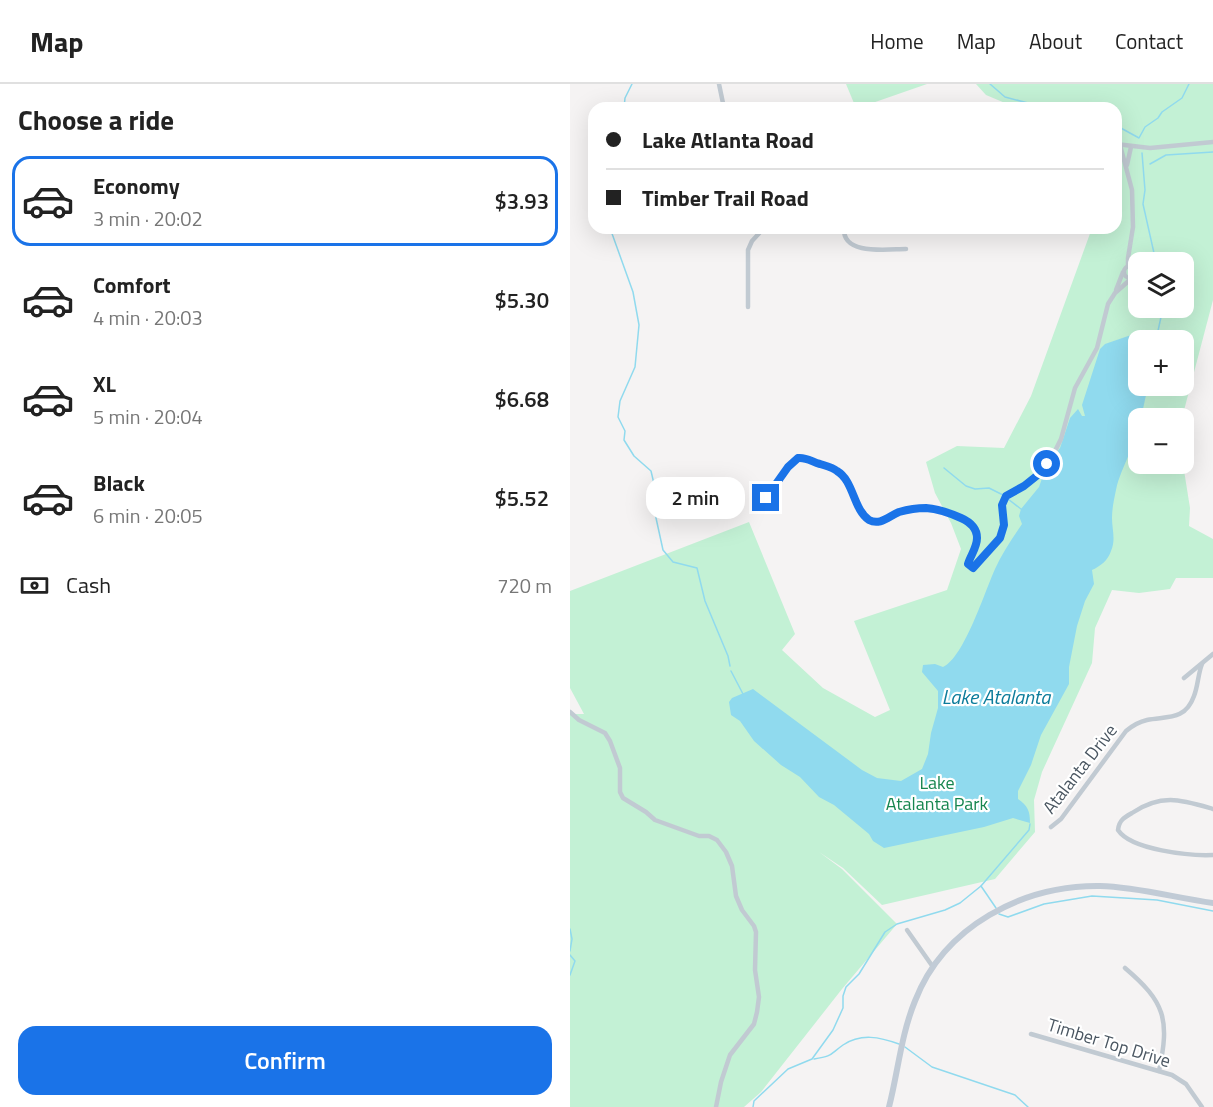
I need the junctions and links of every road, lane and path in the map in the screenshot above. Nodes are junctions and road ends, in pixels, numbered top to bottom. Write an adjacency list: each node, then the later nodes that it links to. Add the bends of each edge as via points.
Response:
1 (719, 84): 2 (street)
2 (723, 102)
3 (1213, 142): 5 (street)
4 (1122, 146): 5 (street)
5 (1131, 147): 7 (street)
6 (1122, 155): 7 (street)
7 (1127, 168): 11 (street, via 1133,226)
8 (758, 234): 17 (street, via 748,250)
9 (845, 234): 10 (street, via 850,244 864,249)
10 (906, 249)
11 (1129, 252)
12 (1128, 266): 13 (street)
13 (1123, 272): 14 (street); 16 (street)
14 (1128, 277)
15 (1128, 282): 16 (street)
16 (1115, 293): 18 (street, via 1108,304 1097,348 1075,388 1061,439 1039,474 1006,496 1000,538 973,568 968,561 977,538 969,522 924,508 873,522 861,510 843,475 804,458 788,467)
17 (748, 307)
18 (766, 498)
19 (1213, 654): 20 (street)
20 (1202, 664): 21 (street); 24 (street, Atalanta Drive, via 1194,698 1185,711 1140,723 1126,731)
21 (1184, 678)
22 (570, 712): 32 (street, via 605,733 610,741 620,768 623,798 655,820 717,840 732,866 736,896 756,932 759,998 754,1024 730,1055)
23 (1213, 809): 25 (street, via 1175,799 1157,801 1121,819 1118,830 1137,844)
24 (1051, 827)
25 (1213, 855)
26 (1213, 903): 28 (main road, via 1103,886 1057,889 1026,898 980,920)
27 (907, 930): 28 (street)
28 (933, 967): 33 (main road, via 907,1022)
29 (1125, 968): 31 (street, via 1147,987 1161,1012 1164,1048)
30 (1031, 1034): 31 (street, Timber Top Drive)
31 (1160, 1071): 34 (street, Timber Top Drive, via 1186,1084)
32 (716, 1107)
33 (889, 1107)
34 (1202, 1107)

